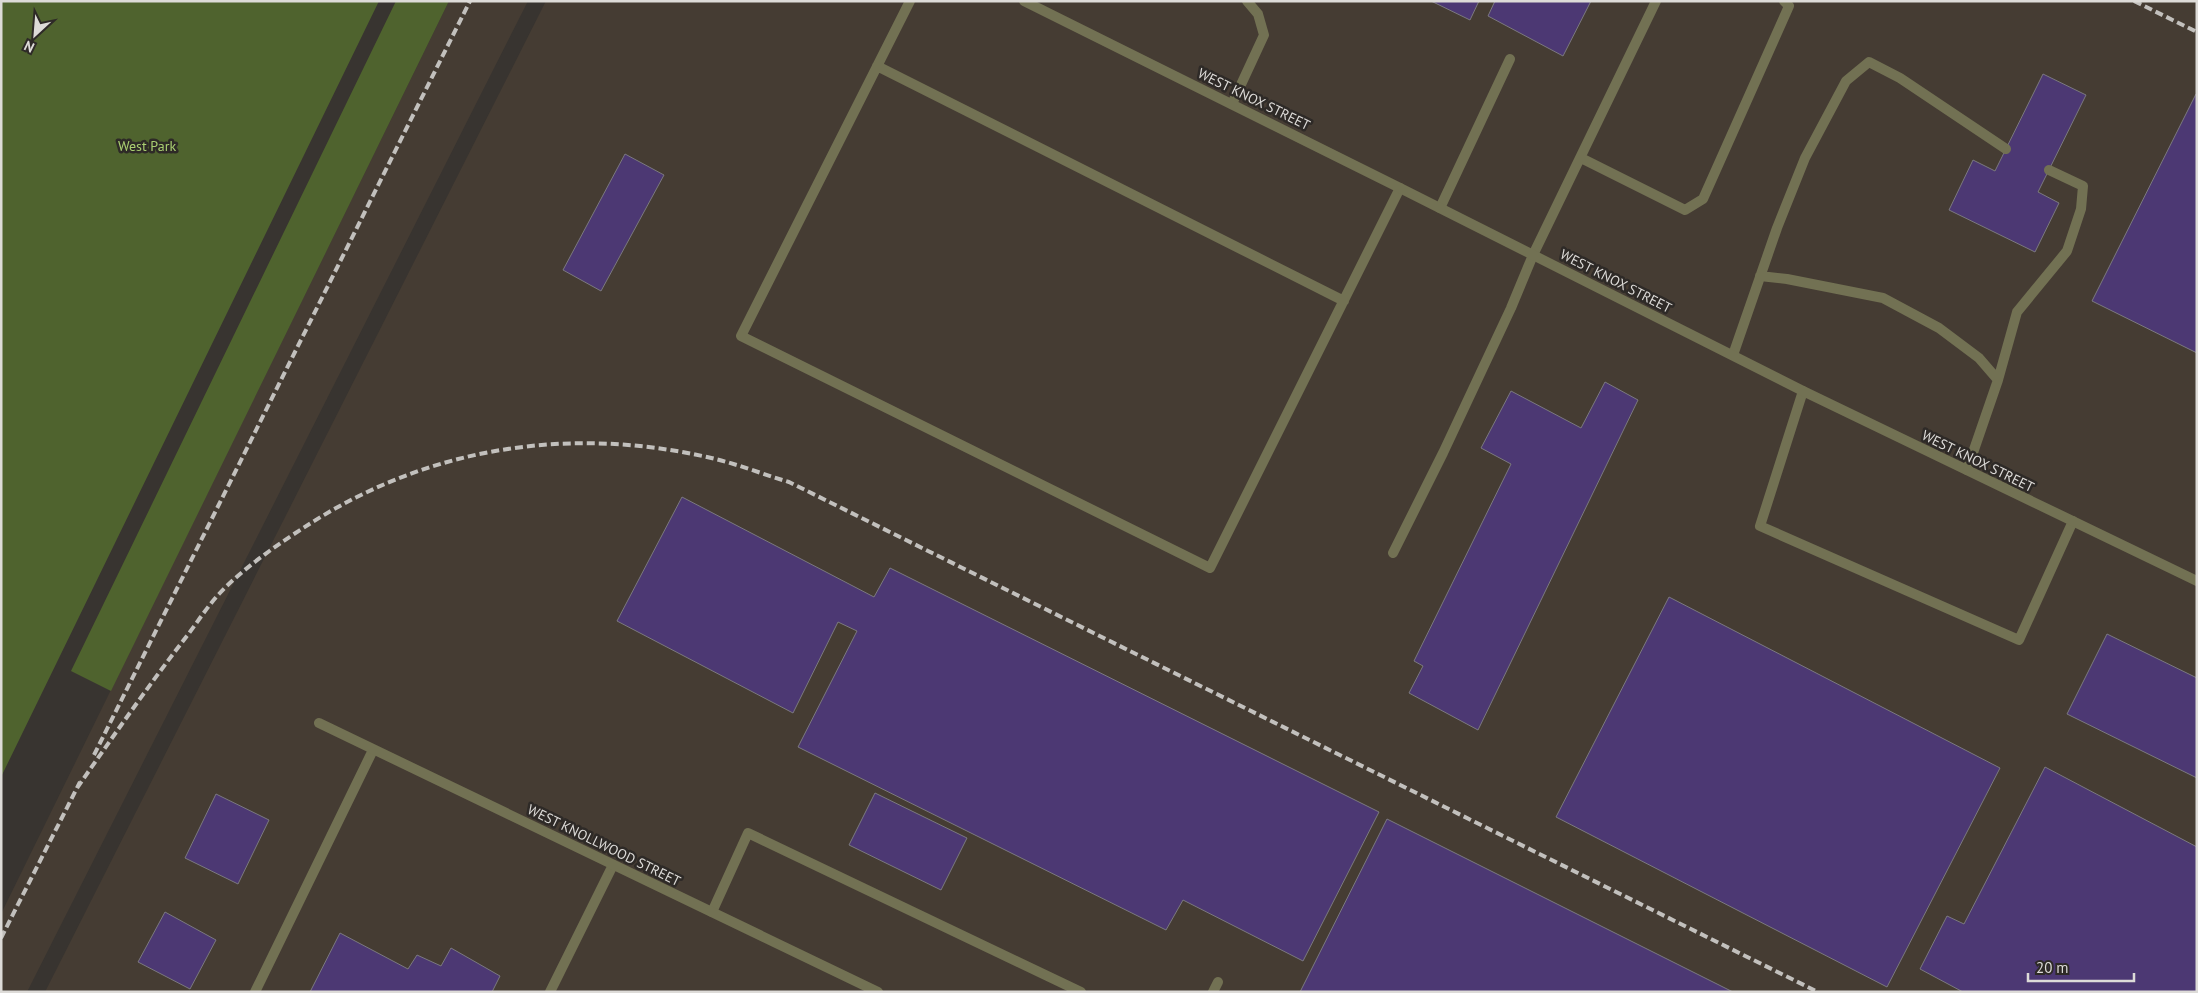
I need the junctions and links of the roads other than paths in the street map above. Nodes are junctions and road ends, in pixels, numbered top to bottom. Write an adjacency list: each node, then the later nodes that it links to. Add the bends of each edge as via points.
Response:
1 (910, 1): 7 (street)
2 (1247, 1): 8 (street, via 1258,14 1264,35)
3 (1656, 1): 10 (street)
4 (1784, 1): 10 (street, via 1789,6 1703,199 1685,210)
5 (1028, 2): 8 (street, WEST KNOX STREET)
6 (1510, 59): 13 (street)
7 (877, 66): 16 (street); 16 (street, via 741,336 1210,568)
8 (1232, 104): 12 (street, WEST KNOX STREET)
9 (2006, 149): 15 (street, via 1900,78 1870,62 1846,81 1805,158)
10 (1581, 158): 14 (street)
11 (2049, 170): 18 (street, via 2083,186 2081,209 2067,251 2017,312)
12 (1400, 188): 13 (street, WEST KNOX STREET); 16 (street)
13 (1440, 208): 14 (street, WEST KNOX STREET)
14 (1533, 255): 17 (street, WEST KNOX STREET); 22 (street)
15 (1760, 276): 17 (street); 18 (street, via 1883,298 1939,328 1979,358)
16 (1344, 300)
17 (1733, 356): 19 (street, WEST KNOX STREET)
18 (1998, 380): 20 (street)
19 (1803, 391): 20 (street, WEST KNOX STREET); 21 (street, via 1760,526 2020,640)
20 (1967, 470): 21 (street, WEST KNOX STREET)
21 (2073, 521): 23 (street, WEST KNOX STREET)
22 (1394, 553)
23 (2197, 581)
24 (319, 723): 25 (street, WEST KNOLLWOOD STREET)
25 (373, 750): 26 (street, WEST KNOLLWOOD STREET); 28 (street)
26 (613, 865): 27 (street, WEST KNOLLWOOD STREET); 29 (street)
27 (712, 912): 30 (street, WEST KNOLLWOOD STREET); 31 (street, via 748,833)
28 (255, 992)
29 (550, 992)
30 (878, 992)
31 (1081, 992)

